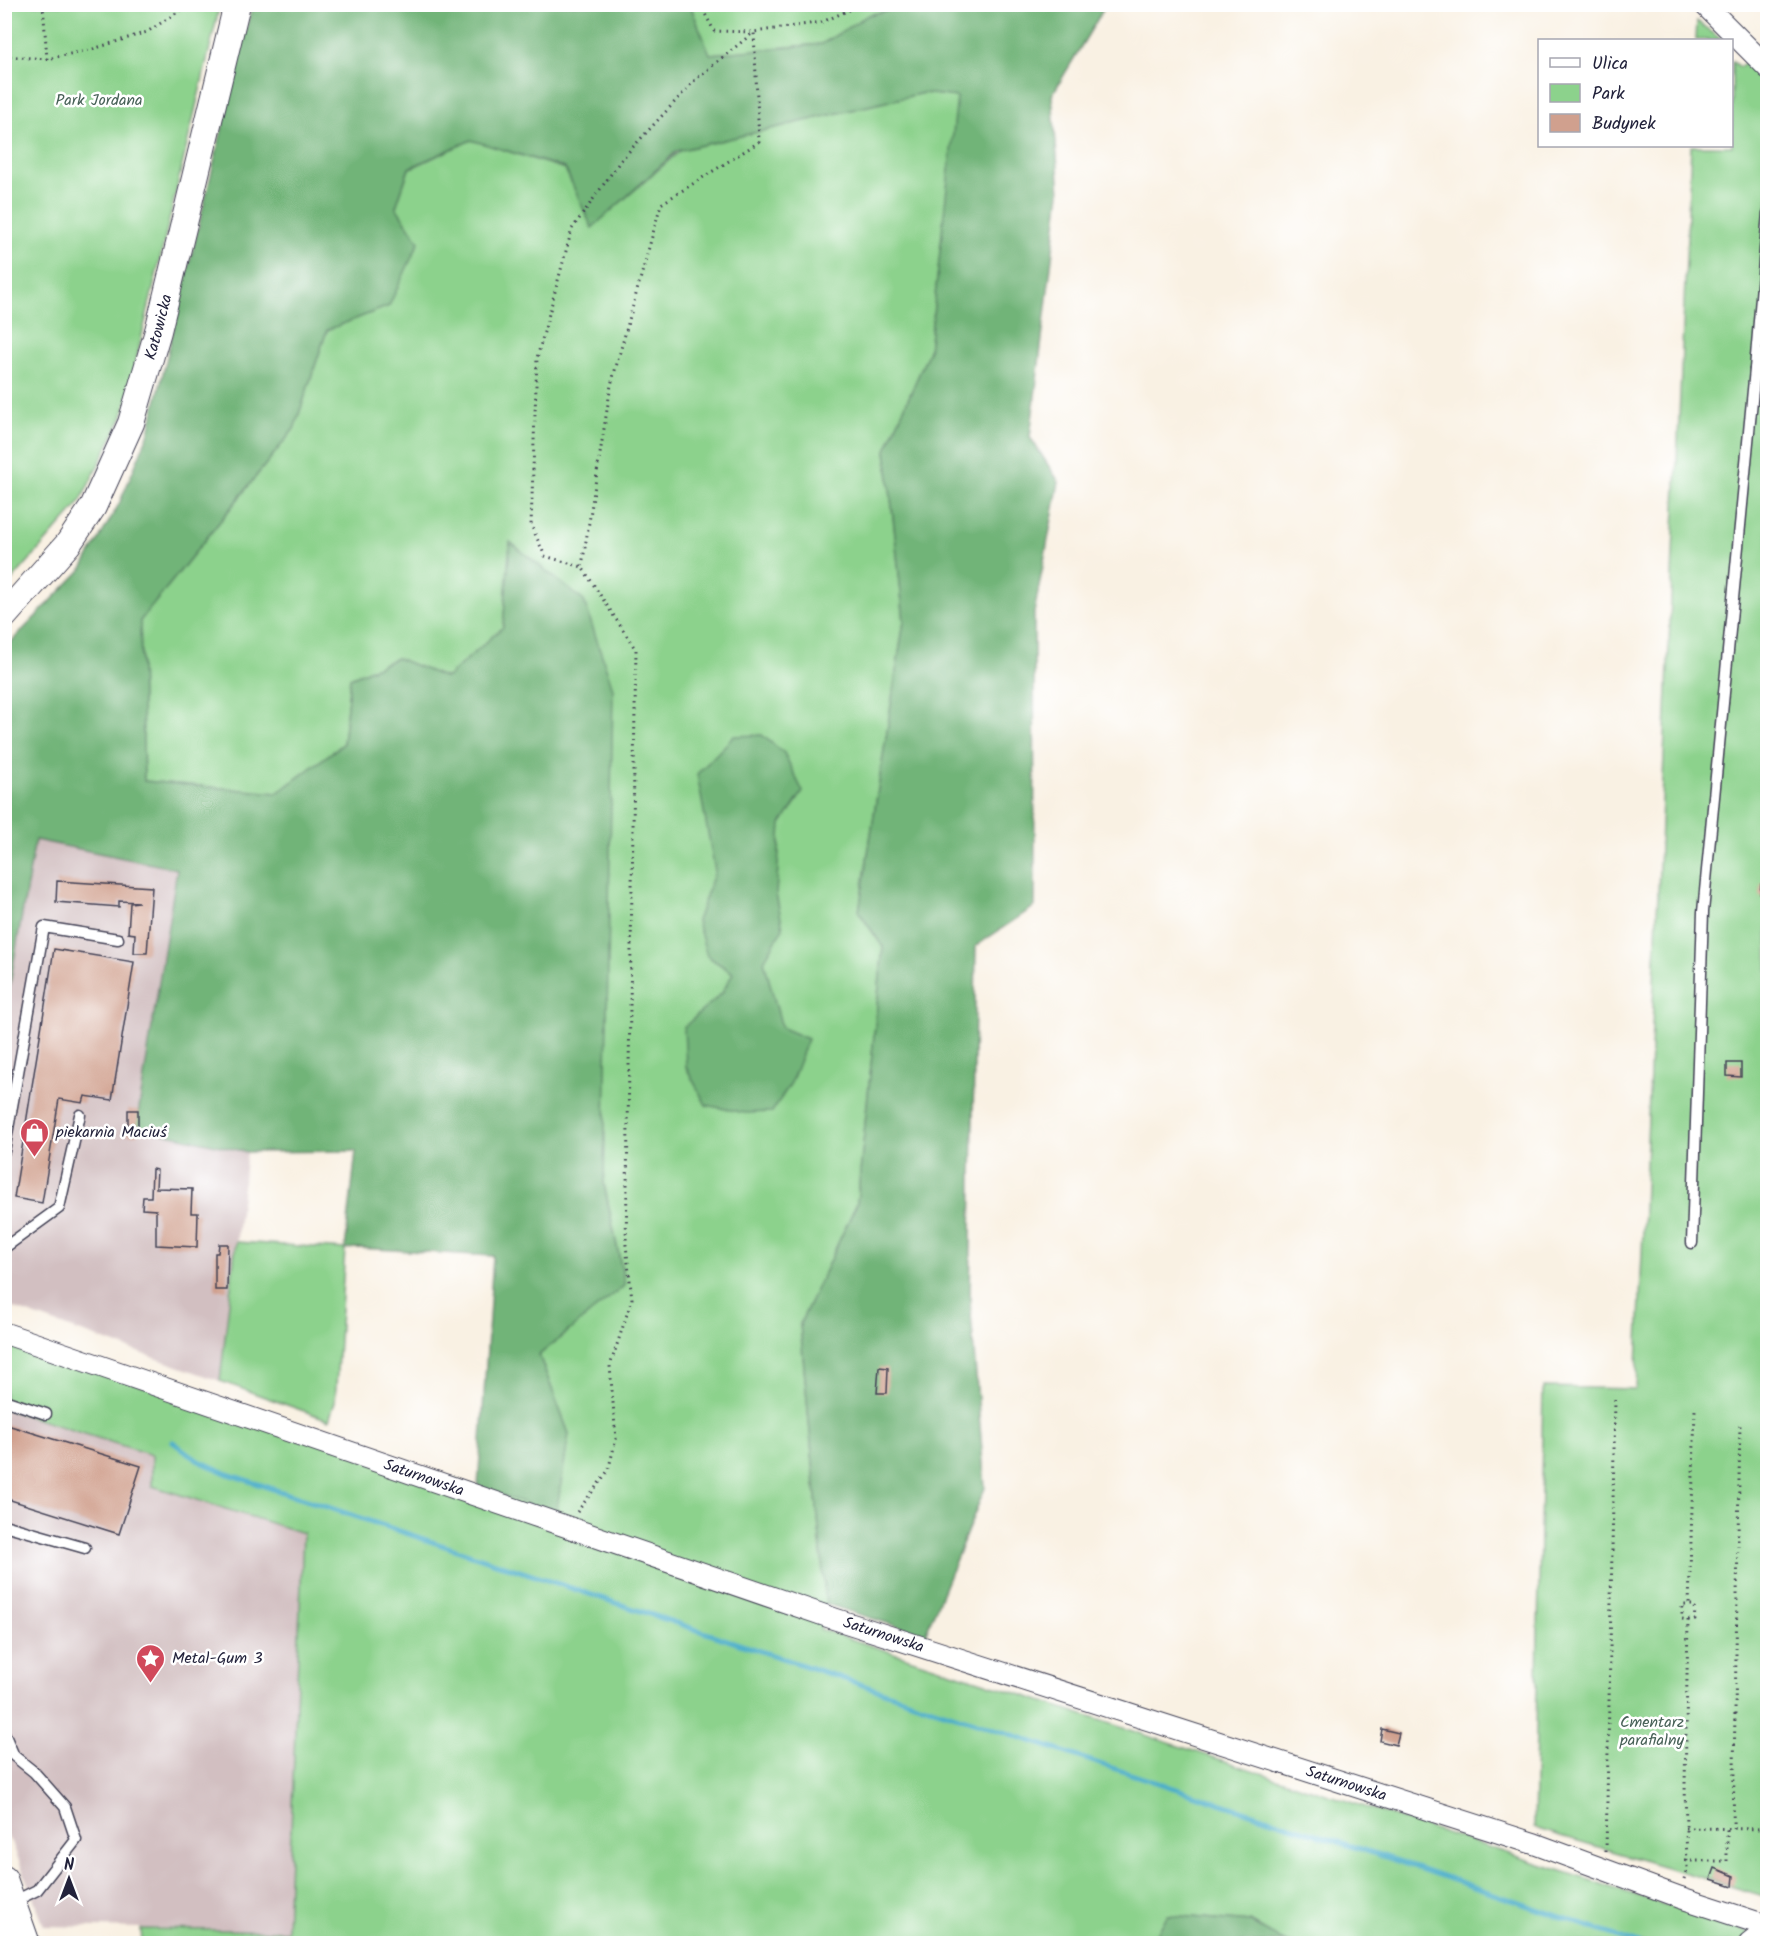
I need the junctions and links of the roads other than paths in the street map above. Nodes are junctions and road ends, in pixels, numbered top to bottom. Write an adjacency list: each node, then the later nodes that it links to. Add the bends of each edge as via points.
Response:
1 (237, 4): 7 (street, Katowicka, via 158,332 131,423 93,507 68,544)
2 (1704, 4): 3 (street)
3 (1767, 69)
4 (1767, 213): 6 (lane)
5 (1767, 362): 6 (lane)
6 (1755, 369): 11 (lane, via 1703,912)
7 (4, 616)
8 (118, 939): 10 (lane, via 44,927)
9 (80, 1115): 12 (lane, via 59,1208)
10 (4, 1151)
11 (1692, 1243)
12 (4, 1248)
13 (4, 1334): 20 (street, Saturnowska, via 835,1619 1545,1847)
14 (4, 1400): 15 (lane)
15 (46, 1414)
16 (4, 1525): 17 (lane)
17 (85, 1548)
18 (4, 1733): 19 (lane, via 14,1756 65,1807 76,1840 37,1890)
19 (8, 1896): 21 (street)
20 (1767, 1927): 22 (street)
21 (27, 1944)
22 (1749, 1944)

